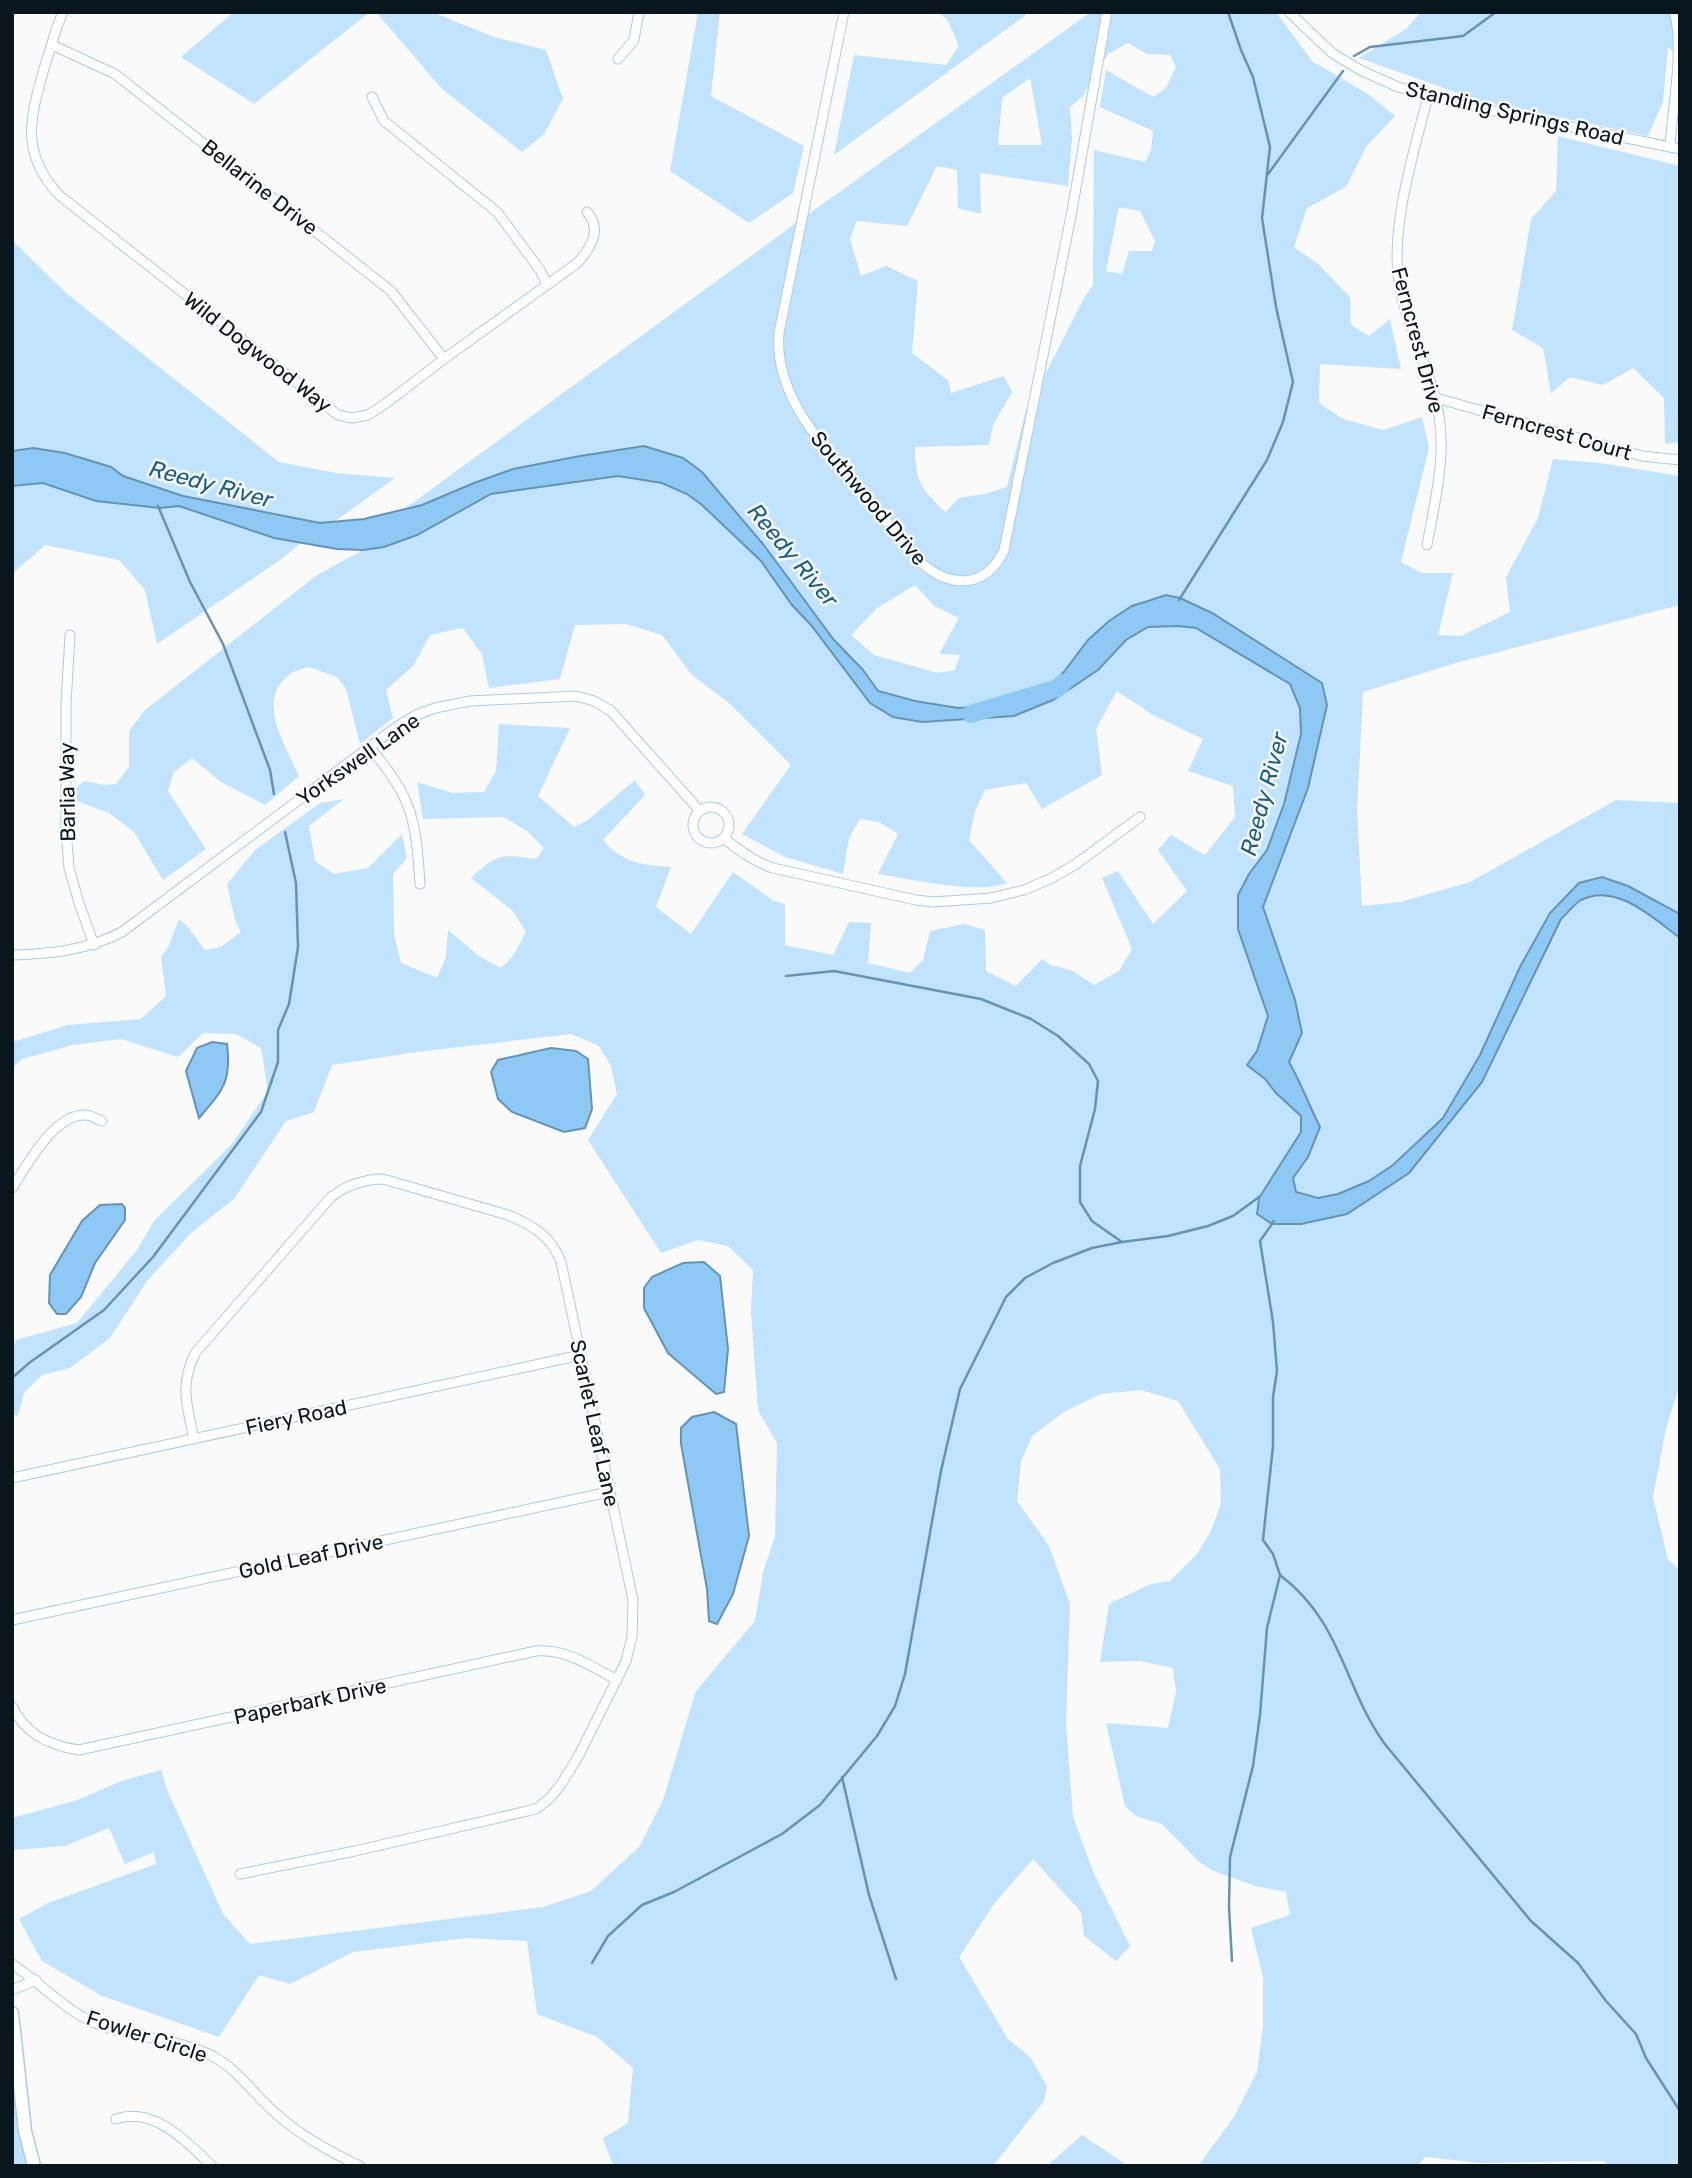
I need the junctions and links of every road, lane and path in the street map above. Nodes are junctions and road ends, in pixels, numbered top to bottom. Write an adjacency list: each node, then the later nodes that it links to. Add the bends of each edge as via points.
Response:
1 (63, 12): 7 (street, Wild Dogwood Way)
2 (639, 12): 8 (street, via 634,40)
3 (844, 12): 4 (street, Southwood Drive, via 779,333 778,359 796,406 826,448 924,565 945,579 962,582 990,570 1004,550)
4 (1107, 12)
5 (1289, 12): 9 (street, Standing Springs Road, via 1349,64)
6 (1674, 12): 11 (street, via 1678,51)
7 (52, 45): 14 (street, Bellarine Drive, via 115,74 391,290); 14 (street, Wild Dogwood Way, via 30,132 37,162 59,195 338,415 368,415)
8 (618, 59)
9 (1428, 96): 11 (street, Standing Springs Road); 15 (street, Ferncrest Drive, via 1405,196 1397,259 1401,293)
10 (372, 97): 13 (street, via 384,121 496,212)
11 (1675, 148)
12 (587, 212): 13 (street, Wild Dogwood Way, via 593,219 594,234 589,250)
13 (547, 284): 14 (street, Wild Dogwood Way)
14 (444, 359)
15 (1436, 398): 16 (street, Ferncrest Court, via 1642,456); 17 (street, Ferncrest Drive, via 1441,449)
16 (1680, 460)
17 (1427, 545)
18 (69, 635): 24 (street, Barlia Way, via 69,868)
19 (370, 748): 20 (street, Yorkswell Lane, via 414,716 443,705 576,696 611,711); 23 (street, via 395,779 411,811); 24 (street, Yorkswell Lane, via 122,932)
20 (701, 811): 22 (street, via 713,807 724,812 729,822); 22 (street, via 694,824 697,835 712,842)
21 (1140, 817): 22 (street, via 1052,878 1024,890 958,901 916,900 772,868)
22 (724, 838)
23 (420, 884)
24 (94, 945): 25 (street, Yorkswell Lane)
25 (12, 955)
26 (102, 1121): 27 (street, via 85,1115 57,1126)
27 (12, 1188)
28 (581, 1355): 29 (street, Fiery Road); 29 (street, Scarlet Leaf Lane, via 561,1262 534,1227 399,1182 362,1181 331,1197 196,1352 185,1382); 31 (street, Scarlet Leaf Lane)
29 (194, 1439): 30 (street, Fiery Road)
30 (12, 1478)
31 (610, 1492): 32 (street, Gold Leaf Drive); 33 (street, Scarlet Leaf Lane, via 634,1612 630,1649)
32 (12, 1620)
33 (617, 1680): 34 (street, Paperbark Drive, via 571,1656 536,1651 79,1750 37,1736); 35 (street, Scarlet Leaf Lane, via 562,1783 536,1808)
34 (12, 1706)
35 (240, 1874)
36 (12, 1964): 37 (street, Fowler Circle)
37 (36, 1980): 38 (street); 43 (street, Fowler Circle, via 94,2023 213,2056 284,2121)
38 (12, 1990)
39 (12, 2012): 41 (main road, via 25,2131)
40 (116, 2119): 42 (street, via 137,2115 155,2121)
41 (34, 2166)
42 (212, 2166)
43 (360, 2166)

